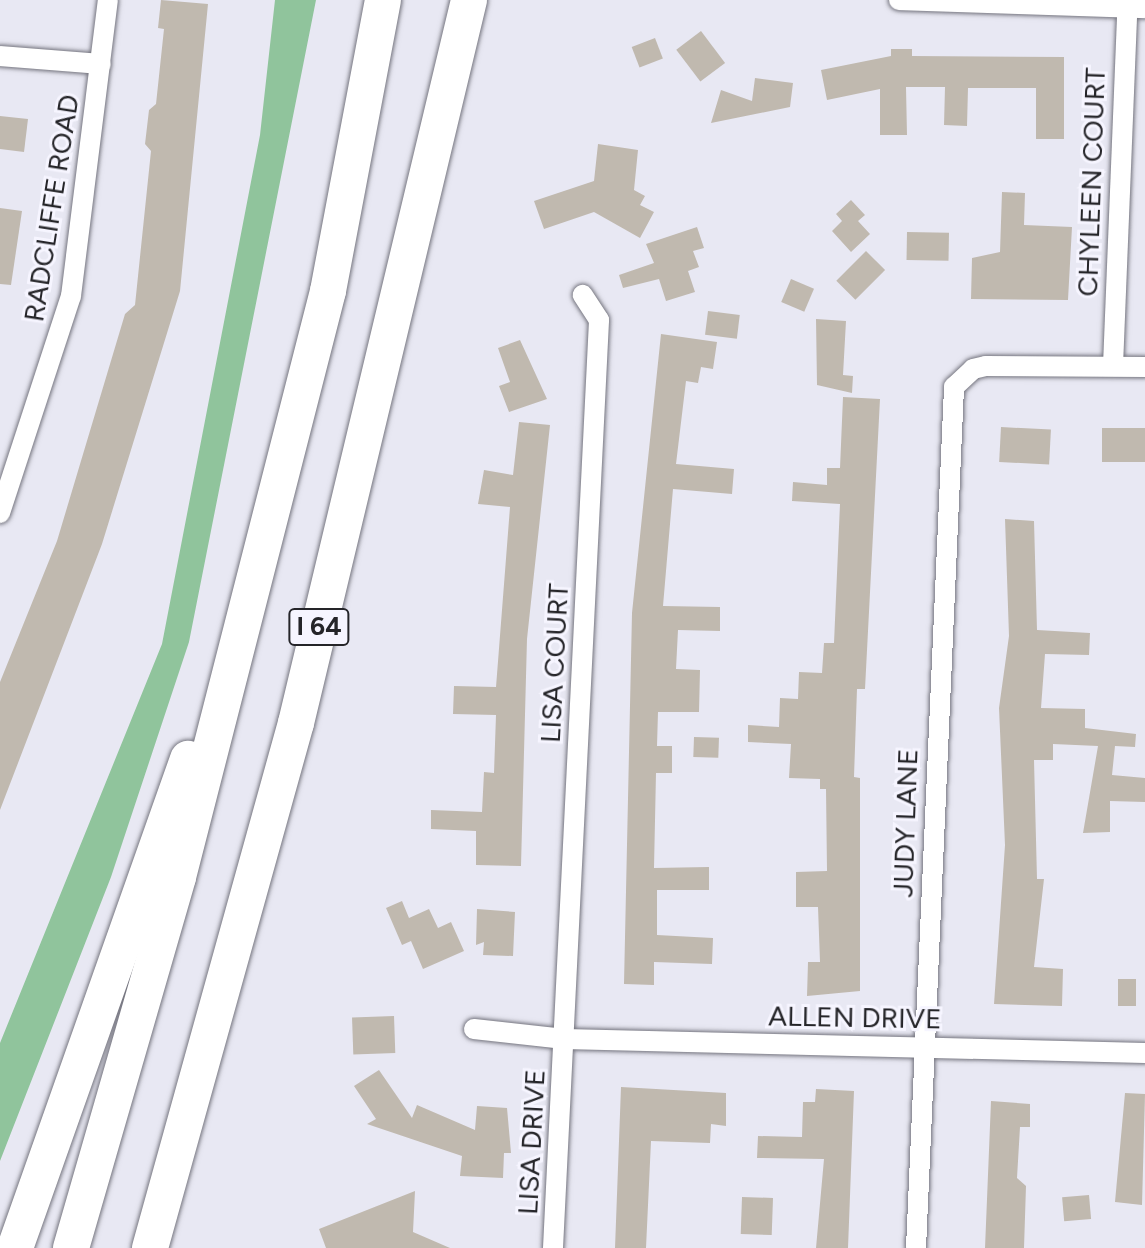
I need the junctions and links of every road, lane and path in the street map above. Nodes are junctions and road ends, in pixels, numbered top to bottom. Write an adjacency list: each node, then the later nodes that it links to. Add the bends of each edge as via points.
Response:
1 (108, 0): 7 (street, RADCLIFFE ROAD)
2 (383, 0): 12 (highway, I 64, via 328,291)
3 (469, 0): 19 (highway, I 64, via 296,723)
4 (899, 0): 5 (street)
5 (1134, 5): 9 (street, CHYLEEN COURT)
6 (0, 56): 7 (street)
7 (101, 64): 11 (street, RADCLIFFE ROAD, via 71,296)
8 (583, 295): 14 (street, LISA COURT, via 599,320)
9 (1113, 366): 10 (street); 15 (street, JUDY LANE, via 973,369 954,387)
10 (1145, 367)
11 (0, 513)
12 (251, 593): 17 (highway); 18 (highway, I 64)
13 (474, 1029): 14 (street, ALLEN DRIVE)
14 (564, 1039): 15 (street, ALLEN DRIVE); 20 (street, LISA DRIVE)
15 (924, 1046): 16 (street, ALLEN DRIVE); 21 (street, JUDY LANE)
16 (1145, 1053)
17 (15, 1248)
18 (71, 1248)
19 (150, 1248)
20 (553, 1248)
21 (916, 1248)

